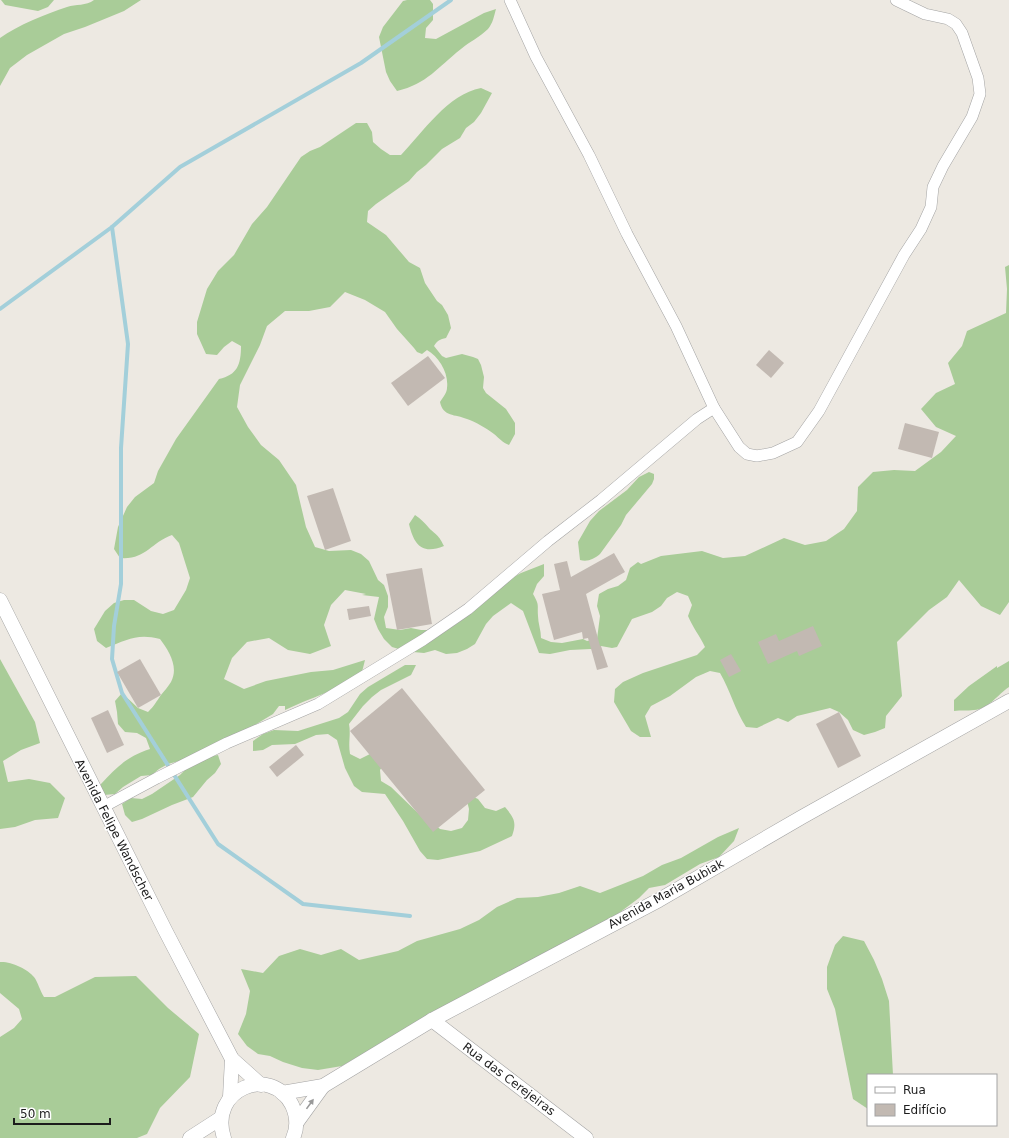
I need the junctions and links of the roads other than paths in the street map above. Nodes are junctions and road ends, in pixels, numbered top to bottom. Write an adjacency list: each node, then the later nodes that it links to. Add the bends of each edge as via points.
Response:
1 (510, 0): 3 (street, via 536,57 676,326)
2 (896, 0): 3 (street, via 925,14 948,19 956,24 962,33 978,78 980,94 972,118 943,166 934,187 931,207 920,229 819,410 797,442 773,453 756,456 747,454 739,447)
3 (714, 408): 6 (street, via 697,419 468,609 423,640 318,704 227,743)
4 (0, 600): 6 (street, Avenida Felipe Wandscher)
5 (1009, 701): 7 (street, Avenida Maria Bubiak, via 659,900)
6 (102, 807): 8 (street, Avenida Felipe Wandscher)
7 (432, 1020): 10 (street, Avenida Maria Bubiak); 18 (street, Rua das Cerejeiras)
8 (232, 1058): 9 (street, Avenida Felipe Wandscher); 12 (street)
9 (261, 1085): 11 (street, via 272,1087); 12 (street, via 249,1086)
10 (323, 1086): 11 (street, Avenida Maria Bubiak); 14 (street, Avenida Maria Bubiak, one-way to 10)
11 (282, 1093): 14 (street, via 290,1101)
12 (230, 1097): 13 (street)
13 (221, 1118): 15 (street); 16 (street)
14 (297, 1122): 17 (street)
15 (190, 1138)
16 (224, 1138)
17 (293, 1138)
18 (586, 1138)

